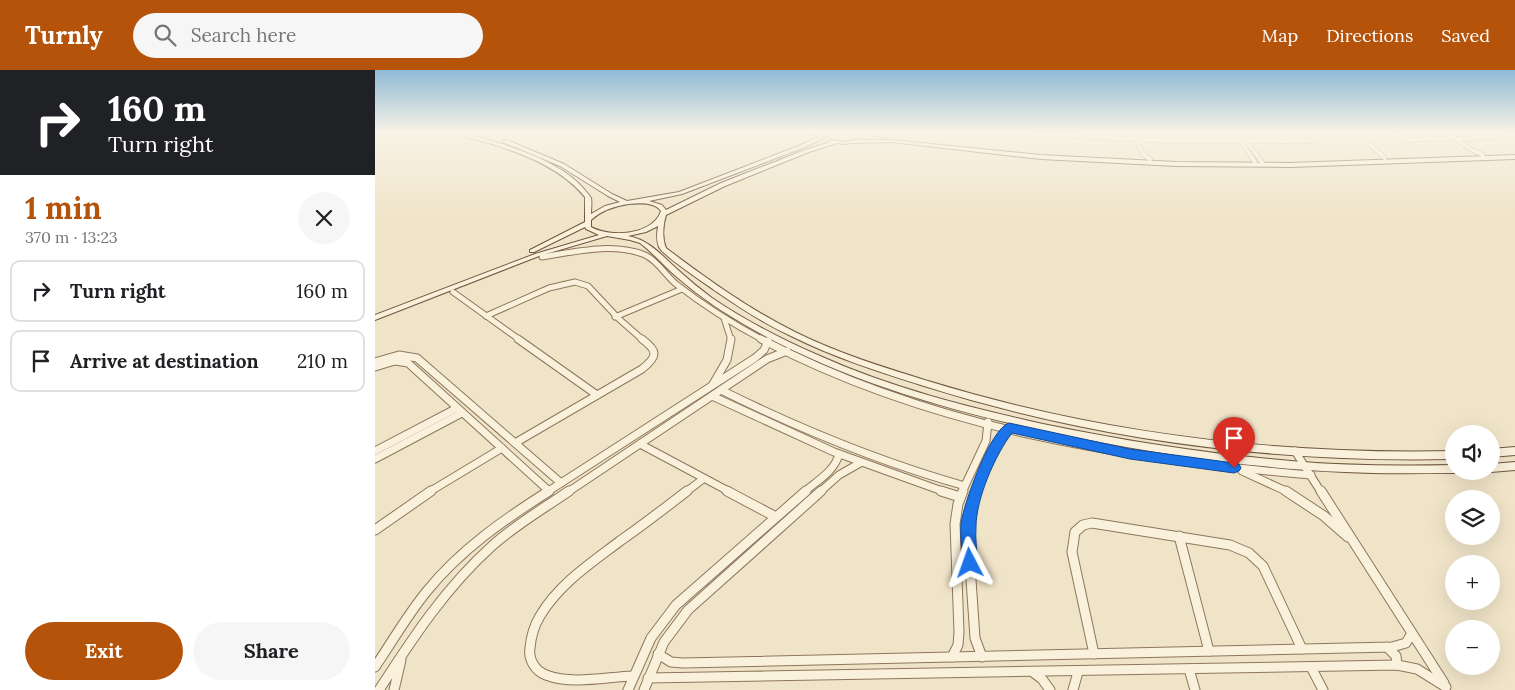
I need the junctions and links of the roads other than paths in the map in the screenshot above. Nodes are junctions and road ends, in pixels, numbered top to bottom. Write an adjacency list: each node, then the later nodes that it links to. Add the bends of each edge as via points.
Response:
1 (538, 162): 10 (street)
2 (554, 162): 9 (street)
3 (761, 162): 11 (street, via 680,193)
4 (783, 162): 12 (street)
5 (1178, 162): 8 (street, via 1272,165)
6 (1255, 162): 7 (street)
7 (1263, 162)
8 (1382, 162)
9 (598, 188): 10 (street); 11 (street)
10 (584, 191): 14 (street, via 588,197)
11 (631, 202): 13 (main road, via 657,204 663,208); 14 (main road, via 600,211)
12 (679, 205): 13 (street); 13 (street)
13 (662, 220): 15 (main road, via 637,232); 20 (street, via 659,242)
14 (588, 221): 15 (main road, via 591,230); 17 (street)
15 (608, 235): 16 (street); 19 (street, via 642,242)
16 (562, 247): 17 (street); 18 (street)
17 (546, 248): 24 (street); 28 (street)
18 (542, 257): 19 (street, via 599,249); 23 (street)
19 (654, 257): 21 (street); 22 (street)
20 (675, 259): 21 (street); 52 (street, via 736,303 794,334 875,367 951,392 1049,417 1155,436)
21 (665, 262): 61 (street, via 704,295 759,329 851,371 910,392 1015,421 1137,446)
22 (682, 288): 26 (street); 27 (street)
23 (453, 292): 25 (street); 29 (street)
24 (375, 312)
25 (486, 316): 26 (street, via 553,287 577,283 587,286); 40 (street)
26 (615, 316): 40 (street, via 653,347 655,355 642,369)
27 (723, 317): 30 (street); 39 (street, via 732,346)
28 (375, 318)
29 (375, 323)
30 (768, 342): 31 (street); 32 (street)
31 (787, 351): 33 (street); 42 (street, via 877,390)
32 (759, 354): 33 (street, via 766,355); 39 (street)
33 (767, 359): 38 (street)
34 (375, 362): 36 (street, via 394,356 412,356)
35 (375, 368): 37 (street, via 395,361 406,362)
36 (443, 380): 37 (street); 43 (street)
37 (432, 385): 41 (street)
38 (721, 390): 39 (street); 73 (street, via 832,442)
39 (712, 391): 49 (street); 55 (street, via 780,429); 72 (street)
40 (597, 395): 48 (street)
41 (460, 410): 45 (street); 51 (street); 58 (street)
42 (988, 422): 44 (street); 46 (street)
43 (495, 426): 45 (street); 48 (street)
44 (1009, 428): 47 (street); 66 (street, via 1130,454)
45 (484, 432): 50 (street)
46 (988, 434): 47 (street); 73 (street)
47 (1000, 438): 87 (street, via 969,516 975,638)
48 (515, 443): 59 (street)
49 (640, 444): 71 (street); 84 (street, via 514,528 483,553 444,594)
50 (502, 448): 62 (street); 77 (street, via 414,501)
51 (375, 451)
52 (1295, 451): 56 (street); 61 (street)
53 (1515, 451): 54 (street)
54 (1500, 452)
55 (839, 454): 60 (street); 63 (street)
56 (1357, 455): 57 (street); 67 (street)
57 (1445, 455)
58 (375, 459)
59 (534, 459): 62 (street); 72 (street)
60 (860, 462): 69 (street); 75 (street)
61 (1304, 465): 67 (street); 70 (street)
62 (522, 466): 74 (street)
63 (835, 466): 69 (street); 76 (street)
64 (1515, 466): 65 (street)
65 (1500, 467)
66 (1234, 468): 70 (street); 79 (street, via 1297,498 1328,519)
67 (1366, 469): 68 (street)
68 (1445, 469)
69 (844, 471): 85 (street, via 688,610)
70 (1311, 475): 79 (street)
71 (703, 479): 76 (street); 95 (street, via 568,582 547,606 532,636 531,663 545,675 559,678)
72 (561, 483): 74 (street)
73 (965, 486): 75 (street)
74 (549, 491): 90 (street, via 491,530 451,565 416,605)
75 (960, 497): 88 (street, via 955,528 959,638)
76 (776, 517): 95 (street, via 668,613 650,639)
77 (375, 530)
78 (1179, 536): 82 (street, via 1230,545 1255,557 1266,571); 83 (street); 86 (street, via 1092,523 1075,532 1072,552)
79 (1356, 545): 80 (street)
80 (1412, 633): 81 (street, via 1409,642); 97 (street)
81 (1387, 647): 82 (street); 89 (street, via 1396,656)
82 (1302, 649): 83 (street)
83 (1209, 651): 86 (street)
84 (402, 654): 98 (street); 99 (street)
85 (658, 654): 88 (street, via 671,662 683,663); 96 (street)
86 (1094, 654): 87 (street)
87 (983, 657): 88 (street)
88 (952, 658)
89 (1397, 665): 91 (street); 97 (street, via 1417,670)
90 (375, 667)
91 (1311, 667): 92 (street); 105 (street)
92 (1189, 670): 94 (street); 104 (street)
93 (1033, 672): 94 (street); 96 (street); 102 (street)
94 (1078, 672): 103 (street)
95 (633, 676): 100 (street)
96 (648, 678): 101 (street)
97 (1447, 689)
98 (379, 690)
99 (394, 690)
100 (628, 690)
101 (644, 690)
102 (1050, 690)
103 (1073, 690)
104 (1195, 690)
105 (1323, 690)

